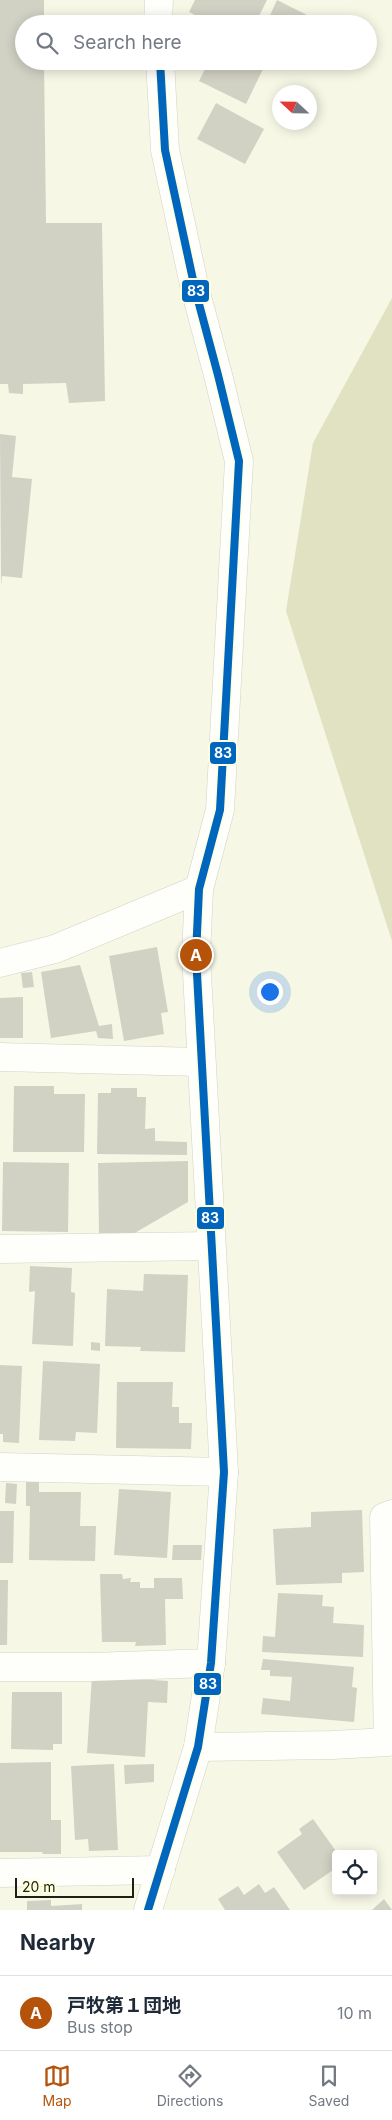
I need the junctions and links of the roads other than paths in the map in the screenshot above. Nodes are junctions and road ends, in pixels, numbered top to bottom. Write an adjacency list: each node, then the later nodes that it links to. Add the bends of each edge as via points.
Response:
1 (159, 0): 2 (street)
2 (158, 15)
3 (161, 70): 4 (street, via 165,150 195,289 239,462 220,810)
4 (199, 889): 5 (street, via 55,949); 7 (street, via 196,955)
5 (0, 963)
6 (0, 1057): 7 (street)
7 (201, 1062): 8 (street)
8 (211, 1246): 9 (street); 11 (street)
9 (0, 1249)
10 (0, 1467): 11 (street)
11 (224, 1472): 13 (street)
12 (392, 1514): 15 (street, via 384,1517 388,1742 332,1746)
13 (211, 1662): 14 (street); 15 (street)
14 (0, 1667)
15 (198, 1747): 16 (street)
16 (162, 1870): 17 (street); 18 (street)
17 (0, 1873)
18 (148, 1910)

